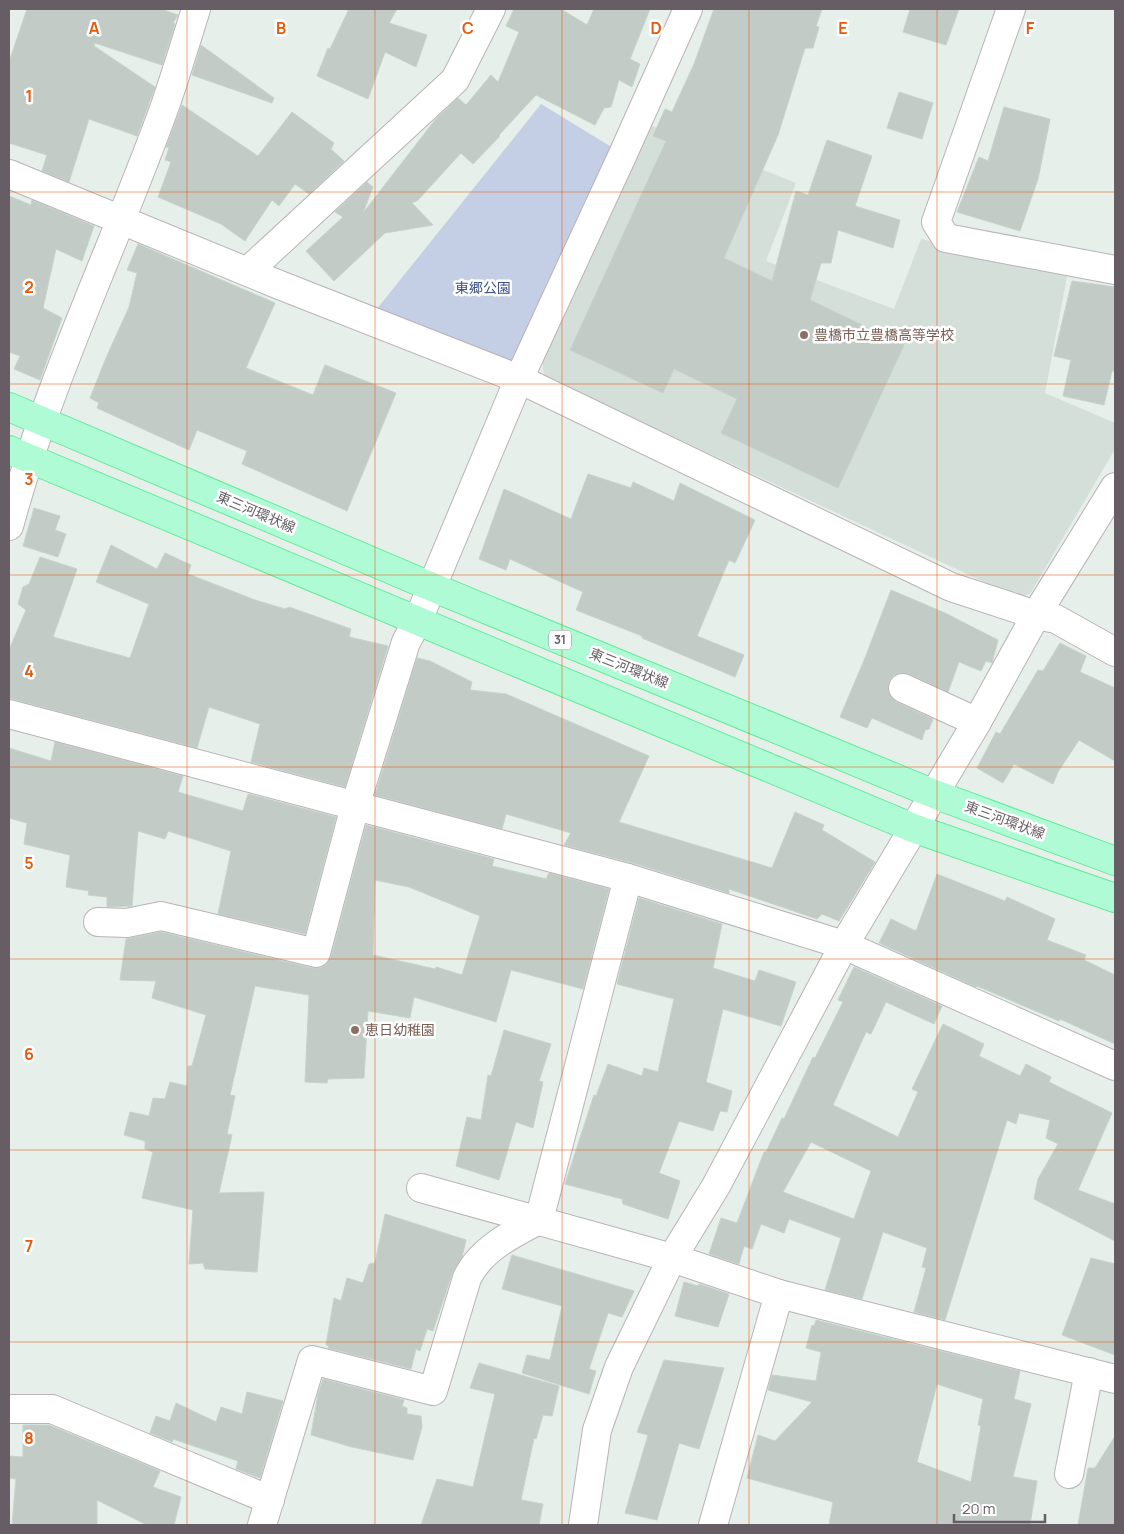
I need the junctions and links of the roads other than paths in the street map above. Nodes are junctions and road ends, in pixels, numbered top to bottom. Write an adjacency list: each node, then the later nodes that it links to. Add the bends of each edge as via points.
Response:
1 (196, 9): 6 (street, via 165,106)
2 (491, 9): 8 (street, via 455,80)
3 (688, 9): 9 (street)
4 (1011, 9): 7 (street, via 936,222 946,238)
5 (9, 174): 6 (street)
6 (121, 219): 8 (street); 11 (street)
7 (1115, 270)
8 (248, 272): 9 (street)
9 (518, 379): 15 (street); 16 (street, via 951,587)
10 (9, 407): 11 (main road, 東三河環状線 / 31)
11 (42, 421): 12 (street); 15 (main road, 東三河環状線 / 31)
12 (19, 454): 14 (street); 17 (main road)
13 (1115, 487): 16 (street)
14 (9, 526)
15 (432, 587): 17 (street); 22 (main road, 東三河環状線 / 31)
16 (1036, 615): 18 (street, via 1056,619); 21 (street)
17 (418, 620): 23 (street, via 406,642); 24 (main road)
18 (1115, 652)
19 (903, 688): 21 (street)
20 (9, 714): 23 (street)
21 (977, 722): 22 (street)
22 (934, 794): 24 (street); 25 (main road, 東三河環状線 / 31)
23 (354, 806): 26 (street); 28 (street, via 316,953 161,916 127,923)
24 (913, 828): 27 (main road); 29 (street)
25 (1115, 861)
26 (628, 878): 29 (street); 32 (street)
27 (1115, 898)
28 (98, 922)
29 (844, 944): 30 (street); 33 (street, via 716,1186)
30 (1115, 1066)
31 (420, 1188): 32 (street)
32 (539, 1220): 33 (street); 39 (street, via 512,1234 472,1266 433,1391 312,1360)
33 (672, 1258): 34 (street); 40 (street, via 619,1367 597,1430)
34 (779, 1294): 35 (street); 41 (street)
35 (1089, 1372): 36 (street); 38 (street)
36 (1115, 1379)
37 (9, 1409): 39 (street, via 52,1408)
38 (1069, 1474)
39 (266, 1513)
40 (583, 1525)
41 (713, 1525)

